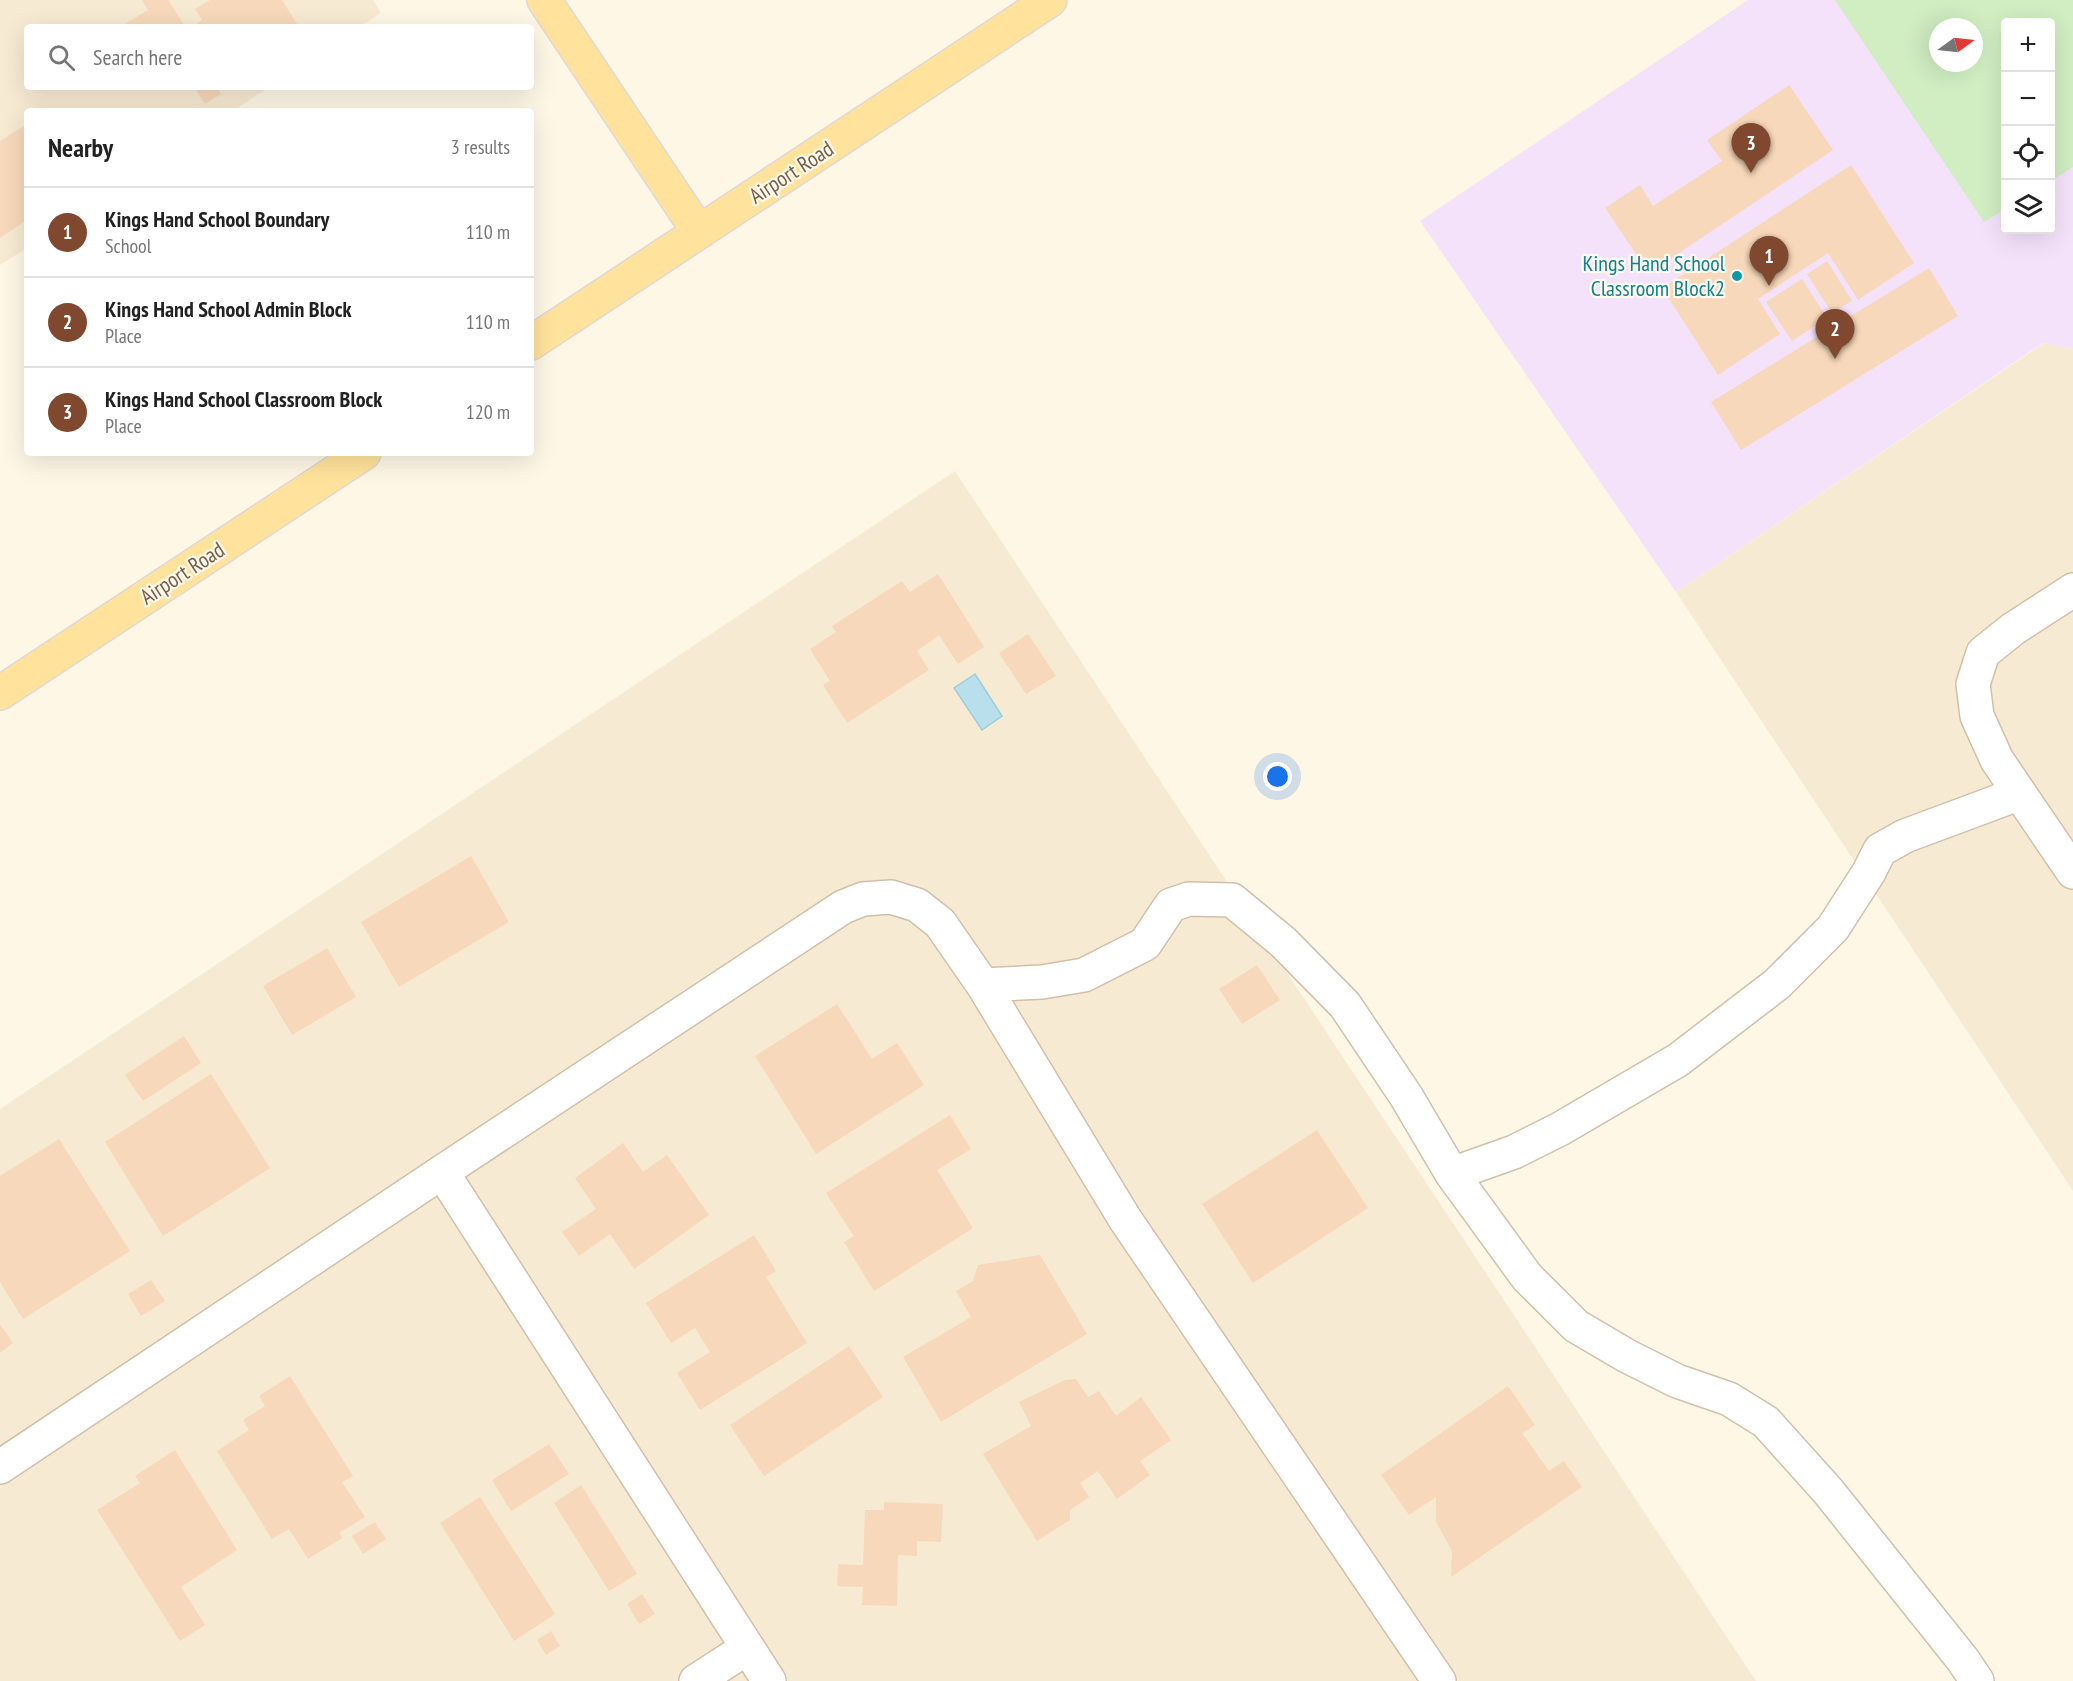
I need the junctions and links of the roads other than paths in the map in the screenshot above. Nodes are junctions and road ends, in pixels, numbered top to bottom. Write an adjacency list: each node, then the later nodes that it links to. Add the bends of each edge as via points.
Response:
1 (544, 0): 3 (main road)
2 (1050, 0): 3 (main road, Airport Road)
3 (699, 232): 4 (main road, Airport Road)
4 (534, 341)
5 (359, 456): 7 (main road, Airport Road)
6 (2073, 590): 8 (street, via 1983,653 1973,684 1977,716)
7 (0, 693)
8 (2018, 794): 9 (street); 12 (street, via 1905,836 1880,850 1833,928 1777,984 1678,1060 1514,1152)
9 (2073, 872)
10 (984, 985): 11 (street, via 940,922 917,905 891,897 863,899 843,907); 12 (street, via 1084,975 1145,944 1171,905 1189,899 1232,900 1283,942 1346,1005); 17 (street, via 1125,1219)
11 (442, 1172): 13 (street); 14 (street)
12 (1452, 1174): 18 (street, via 1527,1277 1576,1326 1677,1381 1729,1399 1766,1422 1828,1491)
13 (0, 1467)
14 (747, 1648): 15 (street); 16 (street)
15 (696, 1681)
16 (769, 1681)
17 (1439, 1681)
18 (1977, 1681)

